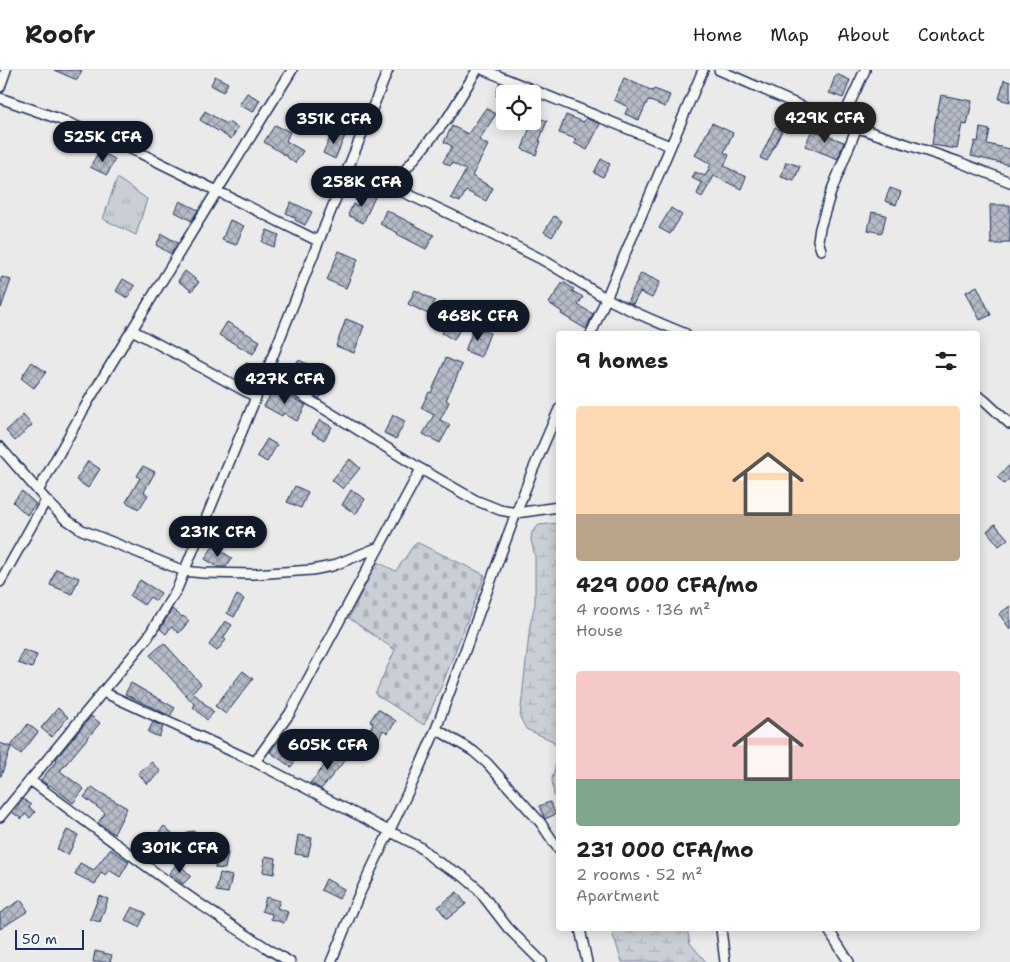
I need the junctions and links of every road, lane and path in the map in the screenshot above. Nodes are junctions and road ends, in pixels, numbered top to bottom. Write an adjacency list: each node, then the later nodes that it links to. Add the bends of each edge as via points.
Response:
1 (6, 70): 9 (street)
2 (292, 70): 17 (street)
3 (388, 70): 14 (street)
4 (477, 70): 16 (street, via 447,119)
5 (484, 70): 13 (street)
6 (703, 70): 13 (street)
7 (718, 70): 11 (street)
8 (865, 70): 11 (street)
9 (0, 87)
10 (0, 98): 17 (street, via 140,154)
11 (842, 122): 12 (street)
12 (858, 127): 15 (street); 19 (street, via 820,228 818,240)
13 (670, 146): 20 (street)
14 (348, 168): 16 (street); 18 (street)
15 (1010, 182)
16 (392, 186): 20 (street, via 542,260)
17 (217, 191): 18 (street); 21 (street)
18 (318, 241): 24 (street)
19 (821, 250)
20 (606, 298): 22 (street); 23 (street)
21 (132, 330): 25 (street); 31 (street)
22 (592, 331)
23 (679, 331)
24 (266, 373): 25 (street); 30 (street)
25 (256, 397): 36 (street)
26 (980, 397): 28 (street)
27 (556, 416): 34 (street)
28 (1010, 424)
29 (0, 447): 31 (street)
30 (421, 469): 34 (street, via 475,500 500,510); 35 (street)
31 (38, 491): 32 (street)
32 (46, 500): 36 (street, via 82,530); 37 (street)
33 (556, 507): 34 (street)
34 (516, 512): 39 (street)
35 (379, 547): 36 (street, via 332,566 312,570 254,574); 40 (street, via 290,712)
36 (184, 570): 38 (street, via 148,637)
37 (0, 582)
38 (103, 692): 40 (street); 41 (street)
39 (436, 730): 43 (street); 44 (street, via 487,763 540,822)
40 (255, 762): 43 (street)
41 (30, 780): 42 (street); 48 (street, via 155,872)
42 (0, 817)
43 (389, 832): 49 (street); 50 (street, via 463,876)
44 (556, 846)
45 (580, 931): 51 (street)
46 (721, 931): 52 (street)
47 (829, 931): 53 (street)
48 (289, 962)
49 (331, 962)
50 (542, 962)
51 (587, 962)
52 (725, 962)
53 (849, 962)

